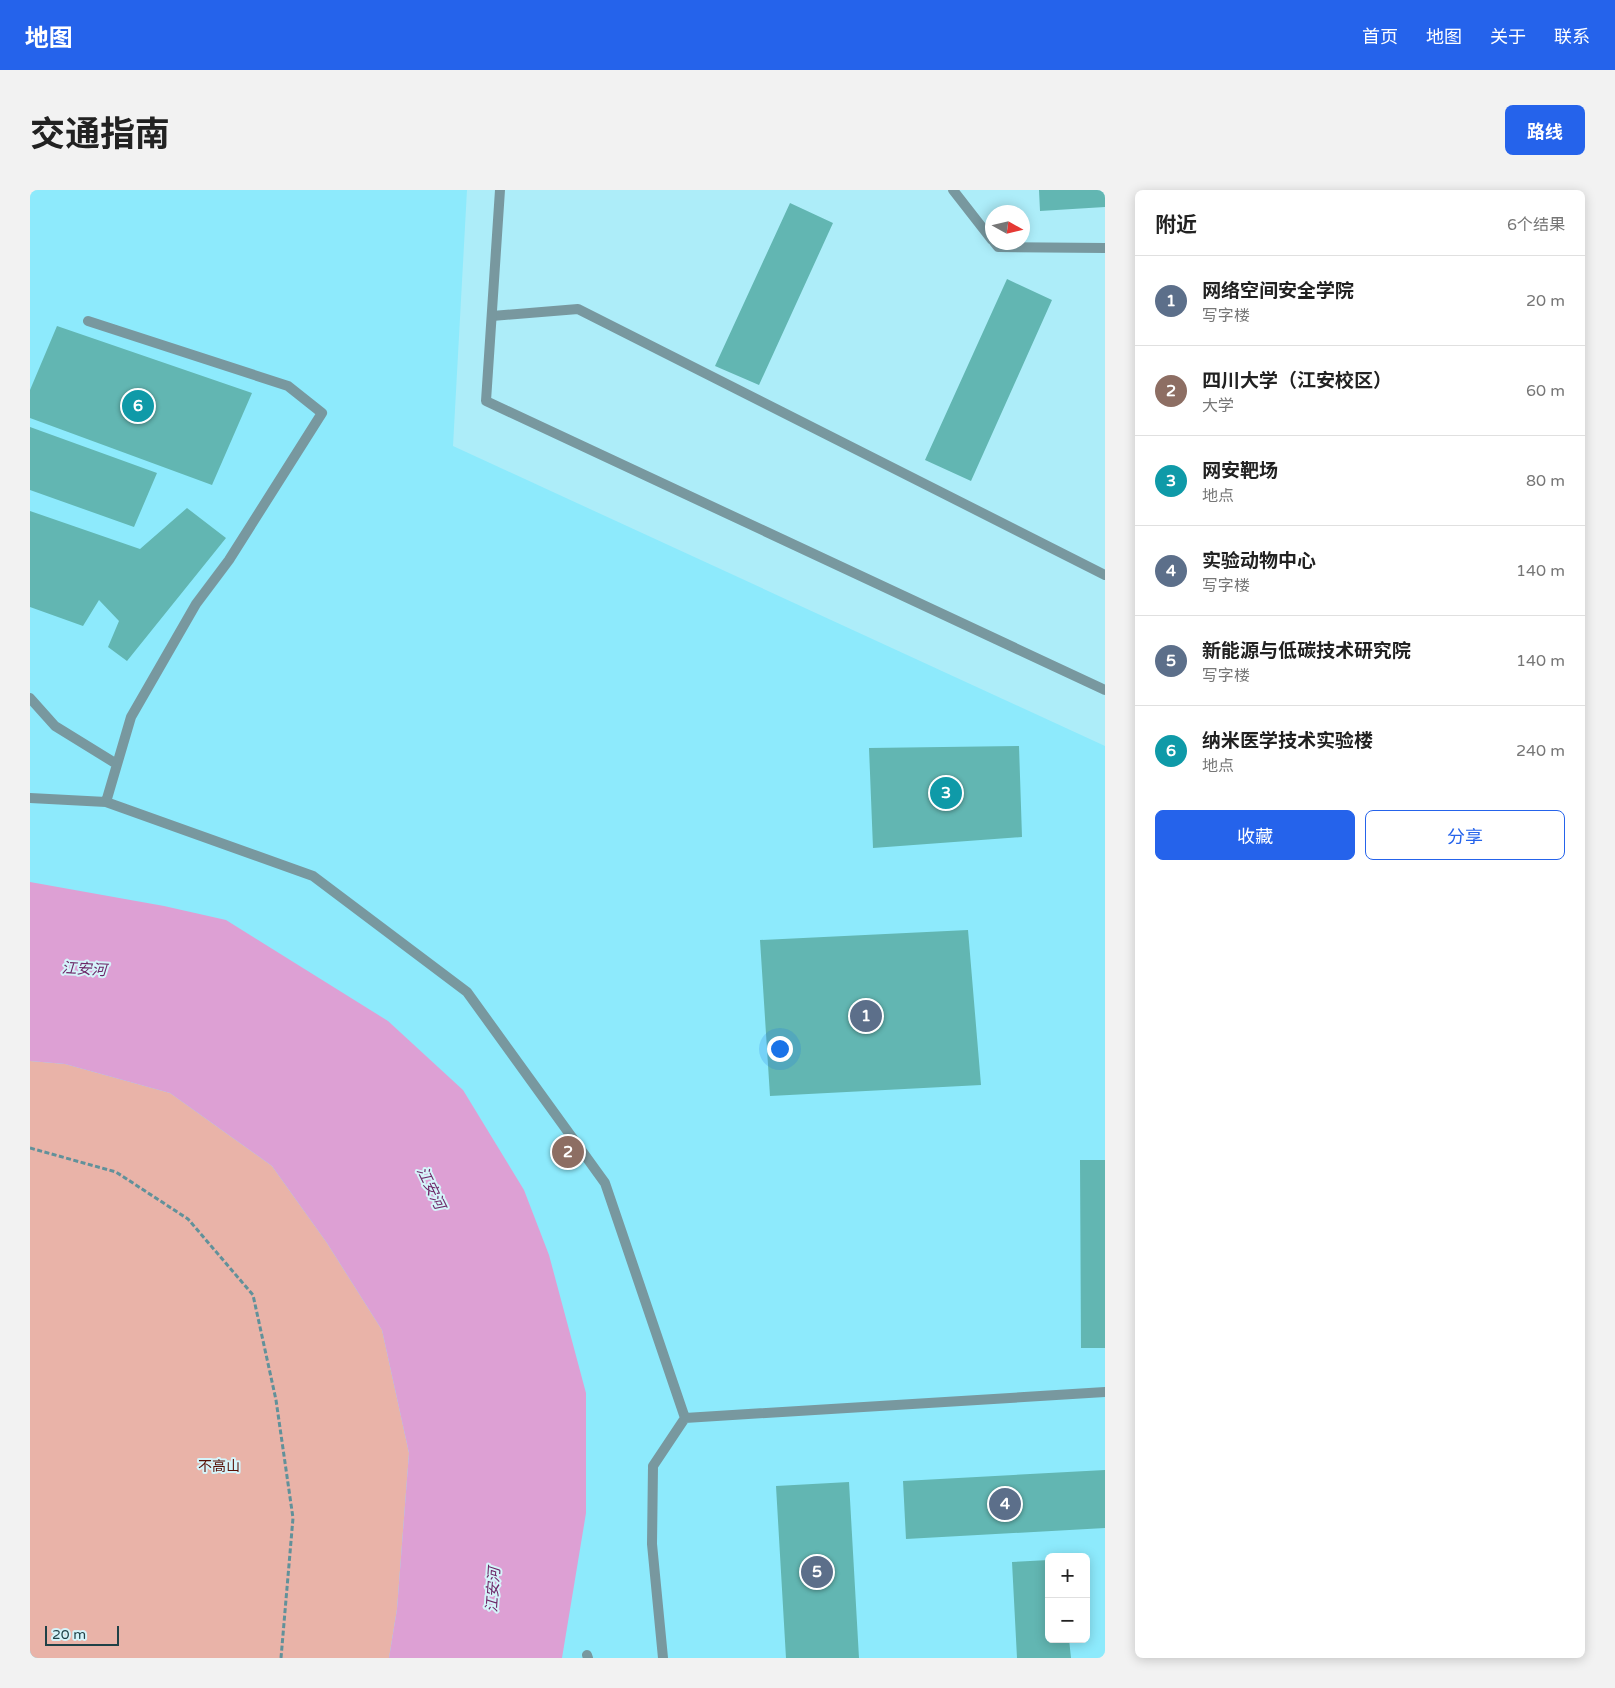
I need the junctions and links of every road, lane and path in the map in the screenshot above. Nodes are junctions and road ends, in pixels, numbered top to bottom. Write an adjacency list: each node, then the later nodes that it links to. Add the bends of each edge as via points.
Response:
1 (500, 190): 6 (street)
2 (953, 190): 3 (street)
3 (985, 230)
4 (1030, 247): 5 (street)
5 (1105, 248)
6 (492, 316): 8 (street, via 578,309); 9 (street, via 486,401)
7 (88, 321): 11 (street, via 288,386 322,413 229,560 196,604 130,717)
8 (1105, 575)
9 (1105, 690)
10 (30, 698): 11 (street, via 55,726)
11 (115, 763): 13 (street)
12 (30, 798): 13 (street)
13 (106, 802): 16 (street, via 313,876 467,992 605,1183)
14 (30, 1148): 17 (path, via 116,1172 188,1219 253,1295 276,1400 293,1518)
15 (1105, 1392): 16 (street)
16 (685, 1418): 18 (street, via 653,1466 652,1544)
17 (281, 1658)
18 (663, 1658)

